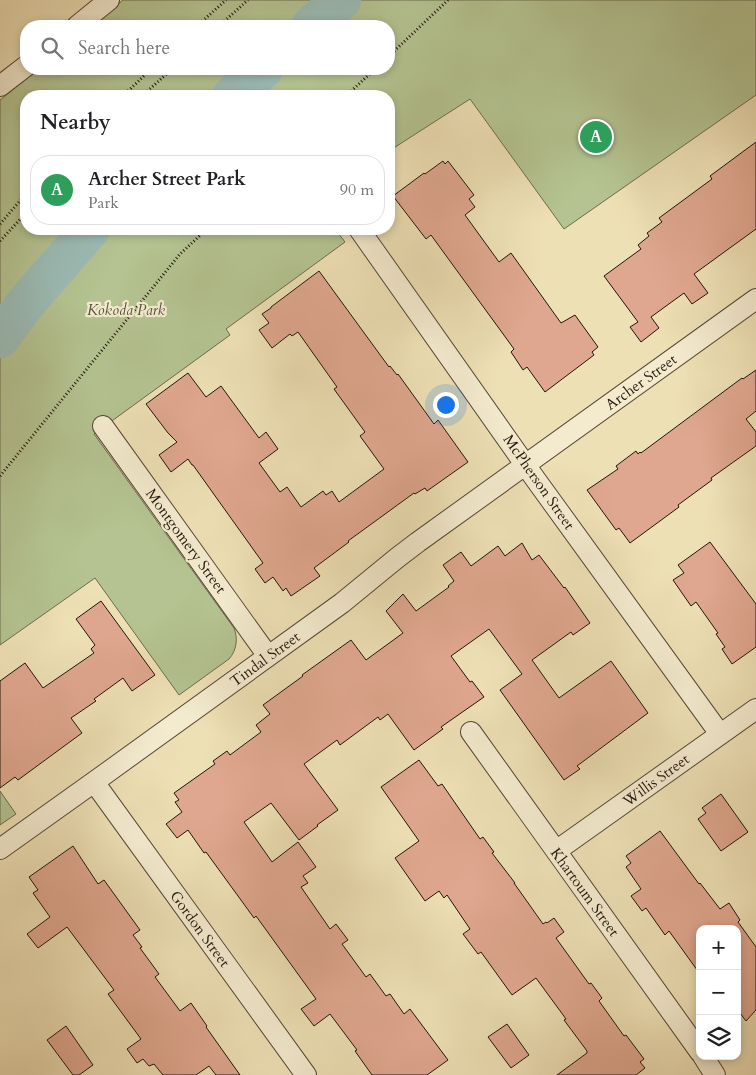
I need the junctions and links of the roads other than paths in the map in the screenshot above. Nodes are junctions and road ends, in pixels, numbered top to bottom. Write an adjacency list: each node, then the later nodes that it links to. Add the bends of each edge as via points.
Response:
1 (109, 0): 2 (street)
2 (84, 20)
3 (20, 71): 4 (street)
4 (0, 86)
5 (363, 235): 8 (street, McPherson Street)
6 (756, 299): 8 (street, Archer Street)
7 (103, 426): 9 (street, Montgomery Street)
8 (526, 464): 9 (street, Tindal Street); 12 (street, McPherson Street)
9 (268, 656): 13 (street, Tindal Street)
10 (756, 708): 12 (street, Willis Street)
11 (470, 732): 15 (street, Khartoum Street)
12 (720, 734): 15 (street, Willis Street)
13 (94, 782): 14 (street, Tindal Street); 18 (street, Gordon Street)
14 (0, 849)
15 (556, 851): 16 (street, Khartoum Street)
16 (696, 1046)
17 (706, 1060): 19 (street)
18 (306, 1075)
19 (715, 1075)

